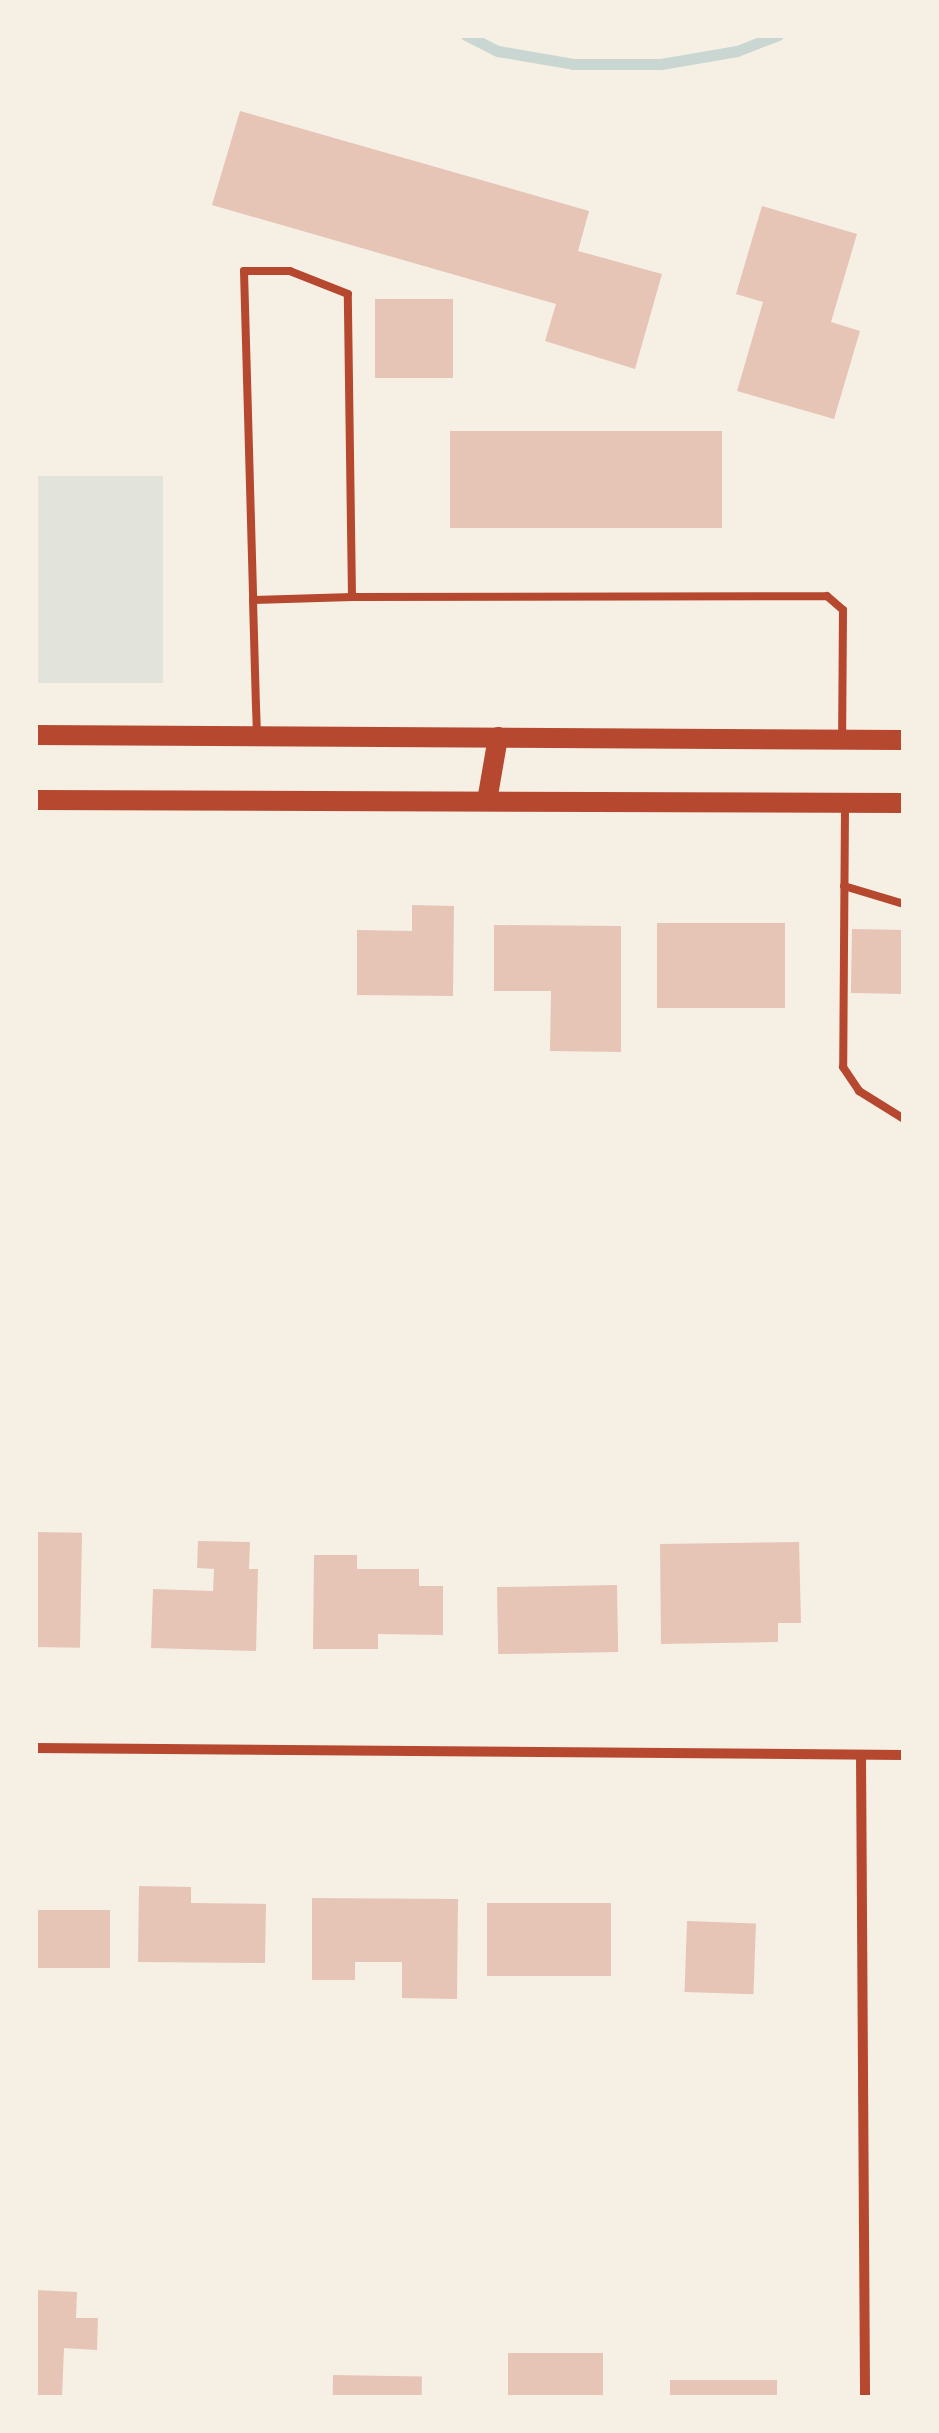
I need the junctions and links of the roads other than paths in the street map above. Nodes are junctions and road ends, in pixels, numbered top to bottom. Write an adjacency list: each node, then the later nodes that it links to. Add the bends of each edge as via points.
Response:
1 (352, 597): 2 (lane); 2 (lane, via 348,294 290,271 244,271); 6 (lane, via 827,596 843,610)
2 (253, 600): 4 (lane)
3 (35, 735): 4 (main road)
4 (257, 736): 5 (main road)
5 (498, 738): 6 (main road); 10 (main road)
6 (842, 740): 7 (main road)
7 (904, 740)
8 (903, 798): 11 (main road)
9 (35, 800): 10 (main road)
10 (487, 801): 11 (main road)
11 (845, 802): 12 (lane)
12 (844, 886): 13 (lane); 14 (lane, via 843,1067 859,1091)
13 (904, 904)
14 (904, 1119)
15 (35, 1748): 16 (street)
16 (861, 1755): 17 (street); 18 (street)
17 (904, 1755)
18 (865, 2398)

